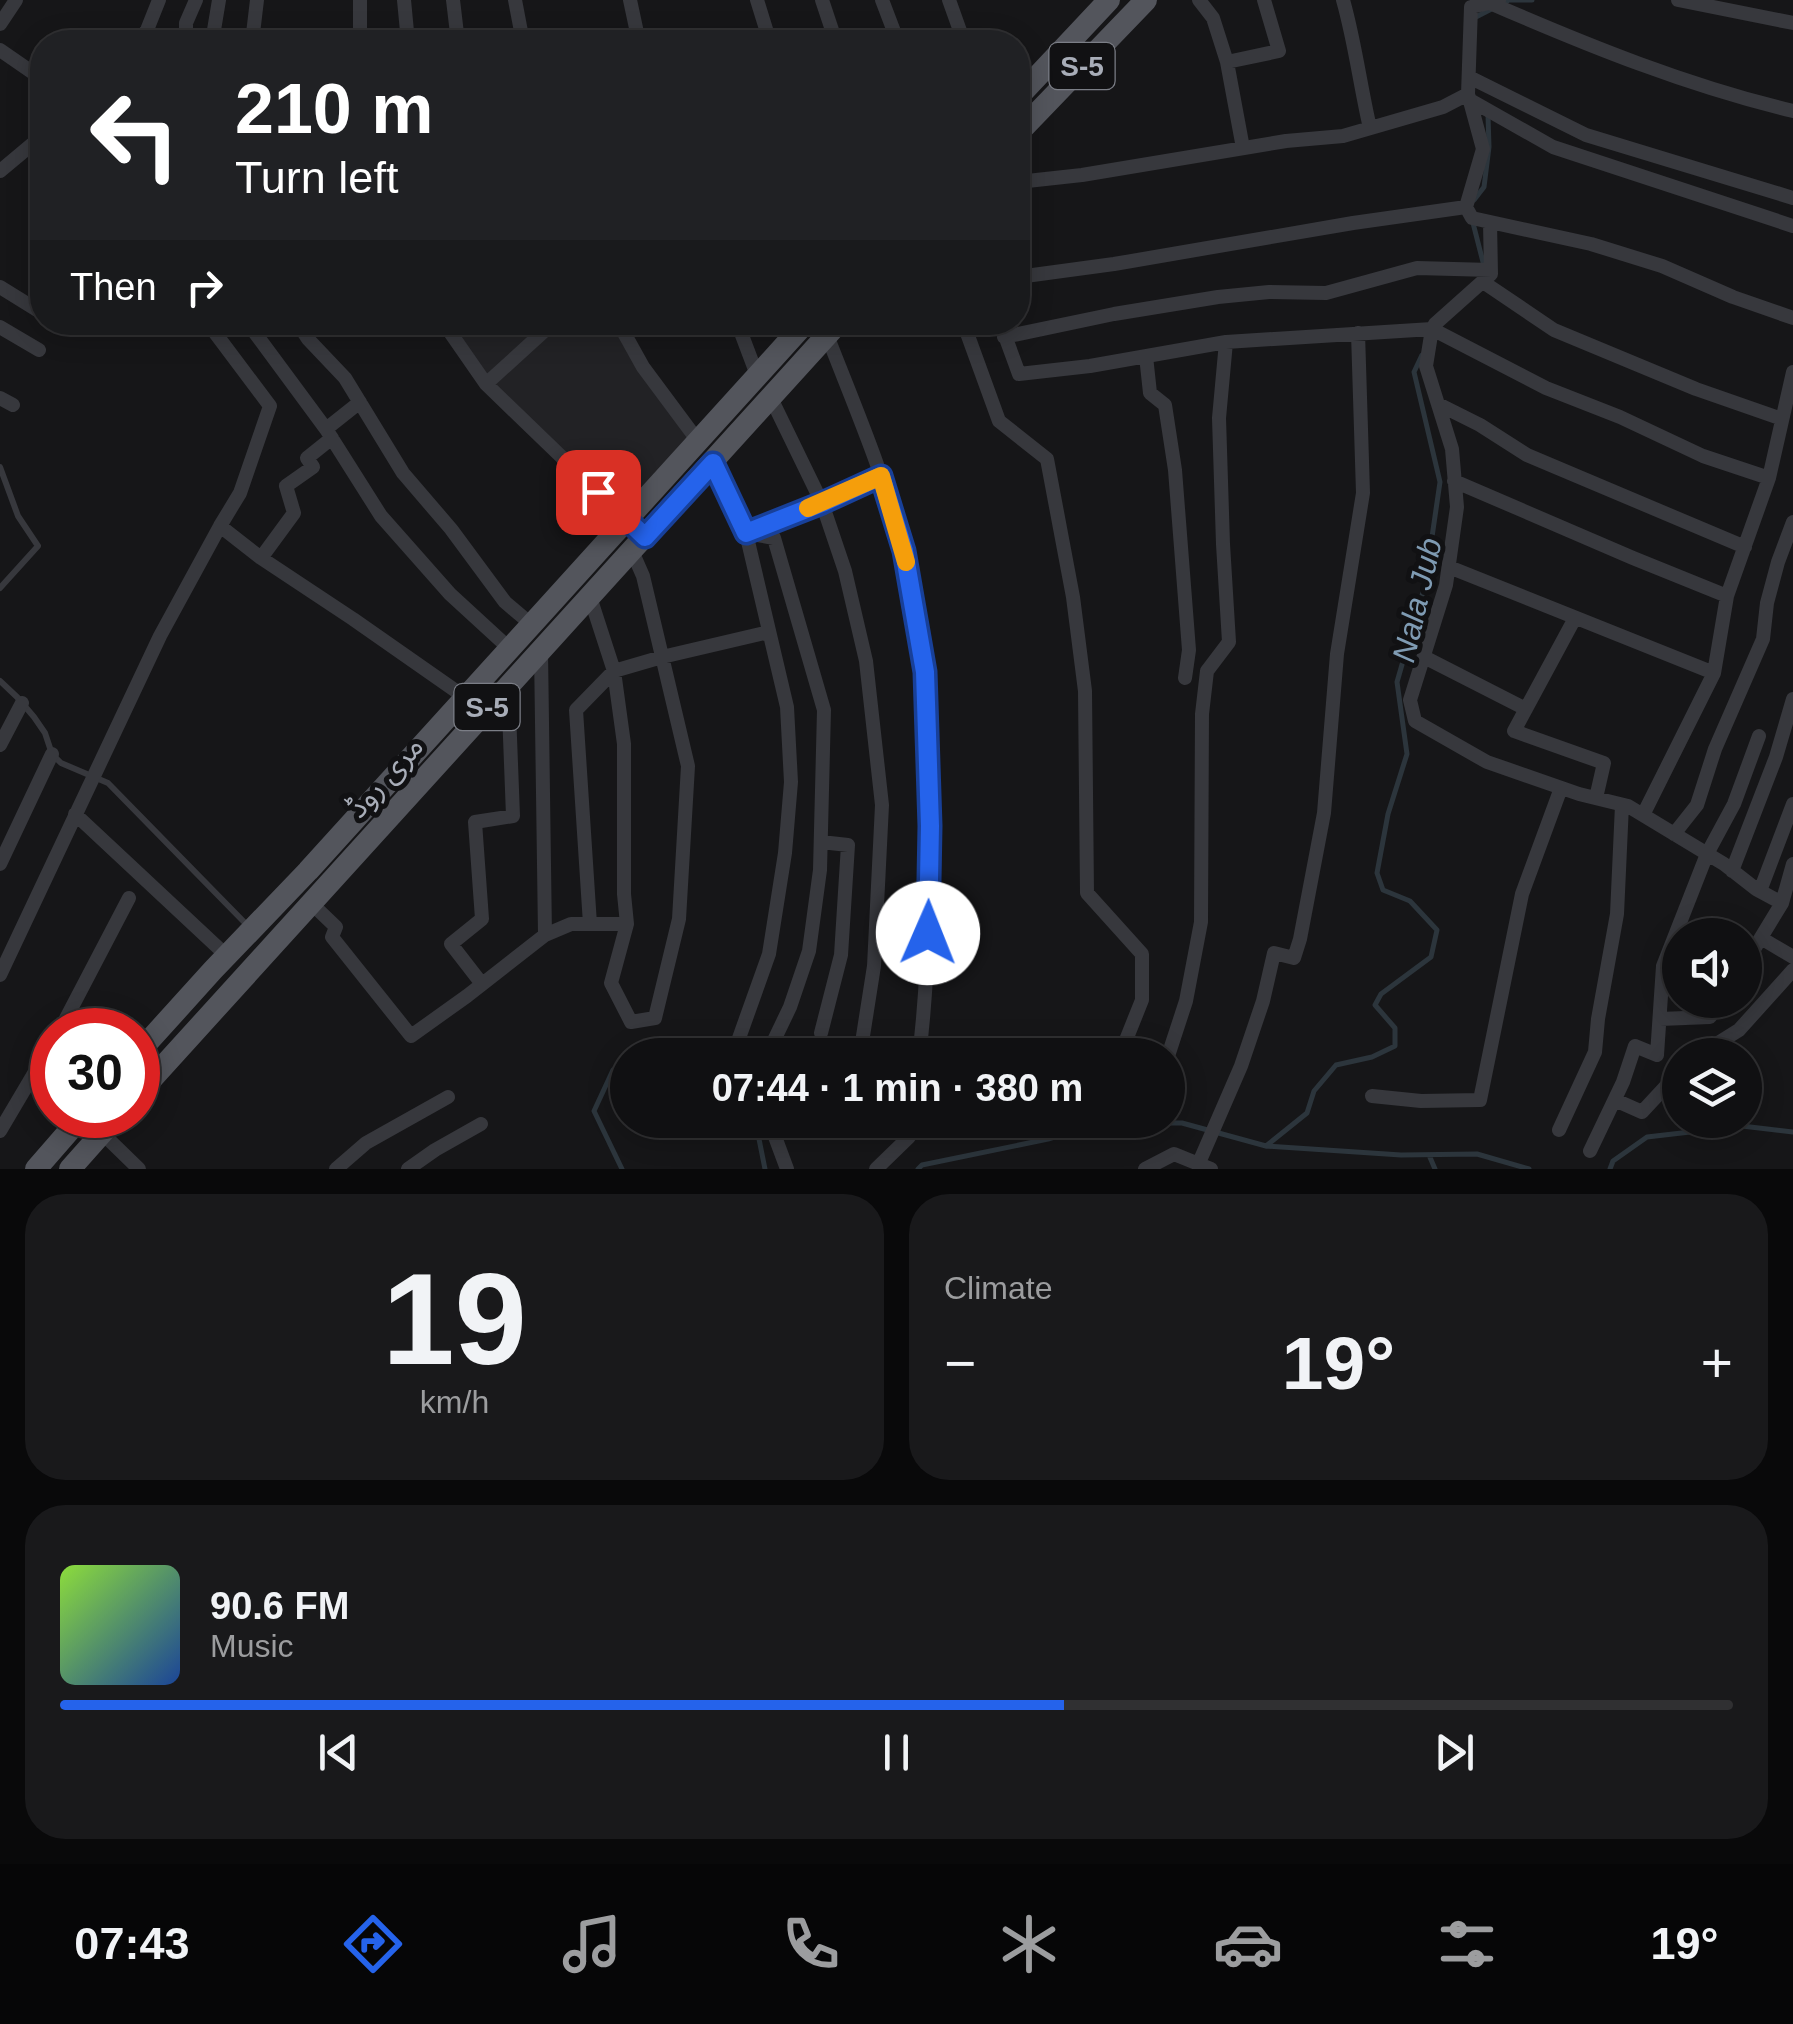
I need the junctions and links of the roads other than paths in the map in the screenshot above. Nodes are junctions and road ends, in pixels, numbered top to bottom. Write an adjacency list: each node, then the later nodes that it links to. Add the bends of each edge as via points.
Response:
1 (16, 0): 22 (street)
2 (159, 0): 24 (street)
3 (196, 0): 25 (street)
4 (218, 0): 26 (street)
5 (257, 0): 27 (street)
6 (360, 0): 28 (street)
7 (404, 0): 29 (street)
8 (453, 0): 30 (street)
9 (515, 0): 31 (street)
10 (630, 0): 32 (street)
11 (757, 0): 33 (street)
12 (822, 0): 34 (street)
13 (882, 0): 35 (street)
14 (950, 0): 36 (street)
15 (1108, 0): 41 (main road, S-5)
16 (1145, 0): 44 (main road, S-5)
17 (1199, 0): 38 (street, via 1213,18)
18 (1264, 0): 38 (street, via 1279,52)
19 (1343, 0): 45 (street)
20 (1678, 0): 23 (street)
21 (1498, 2): 40 (street, via 1470,7); 43 (street, via 1630,62)
22 (1, 21)
23 (1793, 23)
24 (147, 30)
25 (186, 30)
26 (214, 30)
27 (253, 30)
28 (360, 30)
29 (407, 30)
30 (457, 30)
31 (521, 30)
32 (637, 30)
33 (766, 30)
34 (832, 30)
35 (893, 30)
36 (960, 30)
37 (0, 50): 39 (street)
38 (1226, 62): 47 (street)
39 (30, 71)
40 (1468, 77): 42 (street); 50 (street, via 1586,135)
41 (1030, 84)
42 (1469, 97): 45 (street); 51 (street, via 1482,150); 53 (street, via 1553,147)
43 (1793, 111)
44 (1030, 120)
45 (1370, 128): 47 (street)
46 (30, 146): 48 (street)
47 (1243, 148): 49 (street)
48 (0, 171)
49 (1030, 181)
50 (1793, 198)
51 (1466, 207): 52 (street, via 1472,218); 54 (street)
52 (1490, 222): 55 (street); 58 (street, via 1662,266)
53 (1793, 226)
54 (1030, 275)
55 (1487, 276): 59 (street, via 1417,268 1326,293 1269,292); 61 (street); 84 (street, via 1554,330)
56 (0, 287): 57 (street)
57 (30, 306)
58 (1793, 318)
59 (1030, 326)
60 (0, 327): 76 (street)
61 (1432, 329): 62 (street); 83 (street, via 1426,366); 90 (street, via 1546,388)
62 (1358, 334): 75 (street); 179 (street, via 1363,493 1337,654 1324,812 1294,958 1274,954)
63 (217, 335): 95 (street, via 270,406 240,492)
64 (257, 335): 85 (street)
65 (305, 335): 82 (street)
66 (451, 335): 80 (street)
67 (540, 335): 80 (street)
68 (625, 335): 86 (street)
69 (742, 335): 79 (street)
70 (794, 335): 79 (main road, مری روڈ / S-5)
71 (827, 335): 81 (main road, مری روڈ / S-5)
72 (835, 335): 89 (street)
73 (967, 335): 161 (street, via 999,421 1048,459 1085,691 1086,893 1142,954 1142,1000)
74 (1004, 335): 77 (street, via 1019,374)
75 (1226, 342): 77 (street); 162 (street, via 1220,418 1230,642 1208,671 1201,922)
76 (39, 350)
77 (1146, 356): 113 (street, via 1150,393 1165,404 1175,470)
78 (1793, 372): 84 (street)
79 (757, 376): 86 (main road, مری روڈ / S-5)
80 (486, 384): 93 (street)
81 (770, 396): 87 (main road, مری روڈ / S-5); 92 (street)
82 (360, 402): 85 (street); 105 (street, via 403,473 504,602)
83 (1438, 404): 91 (street); 98 (street, via 1526,455)
84 (1782, 419): 90 (street)
85 (329, 434): 99 (street, via 307,458 313,468 286,486 294,513); 108 (street, via 381,516)
86 (698, 441): 93 (main road, مری روڈ / S-5)
87 (713, 463): 96 (street); 97 (main road, مری روڈ / S-5)
88 (0, 466): 101 (lane, via 18,516 38,546)
89 (881, 476): 92 (street); 160 (street, via 904,551 925,672 929,862)
90 (1769, 478): 98 (street)
91 (1454, 481): 100 (street); 102 (street)
92 (822, 503): 96 (street); 159 (street, via 866,660 882,806 874,966)
93 (626, 519): 97 (street); 105 (main road, مری روڈ / S-5)
94 (1793, 522): 130 (street, via 1767,603 1763,640 1697,805)
95 (220, 526): 99 (street); 123 (street)
96 (746, 533): 106 (street); 131 (street, via 774,538 824,710)
97 (639, 544): 103 (main road, مری روڈ / S-5); 109 (street)
98 (1745, 546): 102 (street)
99 (261, 558): 116 (street)
100 (1449, 567): 104 (street); 110 (street)
101 (0, 588)
102 (1727, 596): 112 (street)
103 (590, 597): 107 (main road, مری روڈ / S-5); 111 (street)
104 (1575, 618): 112 (street); 119 (street)
105 (532, 624): 108 (main road, مری روڈ / S-5)
106 (769, 632): 109 (street); 157 (street, via 787,707 785,853 768,954)
107 (541, 648): 115 (main road, مری روڈ / S-5); 143 (street)
108 (510, 649): 116 (main road, مری روڈ / S-5)
109 (662, 657): 111 (street); 141 (street, via 688,766 680,919 656,1018 632,1022 611,983)
110 (1424, 657): 119 (street); 124 (street, via 1410,700 1416,722 1487,762)
111 (614, 671): 140 (street, via 576,710); 141 (street, via 624,744)
112 (1714, 673): 129 (street)
113 (1185, 678)
114 (0, 682): 118 (lane)
115 (508, 684): 139 (main road, مری روڈ / S-5); 151 (street, via 512,816 475,822 482,919 450,944)
116 (466, 698): 142 (main road, مری روڈ / S-5)
117 (1793, 699): 134 (street)
118 (22, 703): 121 (street); 122 (lane)
119 (1526, 709): 125 (street, via 1514,731 1604,763)
120 (1760, 736): 132 (street)
121 (0, 745)
122 (52, 754): 123 (lane); 133 (street)
123 (94, 775): 128 (street); 142 (lane)
124 (1561, 788): 125 (street); 167 (street, via 1522,894 1480,1100)
125 (1596, 798): 127 (street)
126 (1793, 804): 136 (street)
127 (1622, 805): 129 (street); 171 (street, via 1617,914 1595,1052)
128 (76, 814): 147 (street); 150 (street)
129 (1643, 815): 130 (street)
130 (1674, 834): 132 (street)
131 (821, 842): 156 (street, via 848,845 841,955); 158 (street, via 808,951)
132 (1707, 854): 134 (street); 154 (street, via 1663,966)
133 (0, 864)
134 (1732, 871): 136 (street)
135 (1792, 874): 138 (street)
136 (1760, 891): 138 (street)
137 (128, 898): 152 (street)
138 (1782, 903): 144 (street)
139 (312, 904): 146 (main road, مری روڈ / S-5); 151 (street, via 410,1036)
140 (590, 924): 141 (street); 143 (street)
141 (627, 924)
142 (252, 929): 146 (lane); 147 (main road, مری روڈ / S-5)
143 (545, 935): 151 (street)
144 (1762, 936)
145 (1762, 939): 148 (street)
146 (271, 948): 164 (main road, مری روڈ / S-5)
147 (227, 956): 155 (main road, مری روڈ / S-5)
148 (1793, 958)
149 (1793, 970): 163 (street)
150 (0, 975)
151 (482, 984)
152 (73, 1008)
153 (1685, 1018): 154 (street)
154 (1660, 1019): 169 (street, via 1656,1055 1635,1046)
155 (160, 1029)
156 (821, 1033)
157 (739, 1038)
158 (775, 1038)
159 (863, 1038)
160 (921, 1038)
161 (1127, 1038)
162 (1174, 1038)
163 (1726, 1038)
164 (160, 1070)
165 (30, 1080): 172 (street)
166 (1662, 1090): 169 (street, via 1642,1112)
167 (1372, 1096)
168 (448, 1097): 183 (street, via 366,1142)
169 (1614, 1100): 178 (street)
170 (482, 1124): 184 (street)
171 (1559, 1130)
172 (0, 1131)
173 (63, 1138): 180 (main road)
174 (98, 1138): 181 (main road)
175 (107, 1138): 182 (street)
176 (775, 1138): 185 (street)
177 (907, 1138): 186 (street)
178 (1590, 1150)
179 (1204, 1167): 187 (street, via 1174,1154)
180 (36, 1169)
181 (70, 1169)
182 (140, 1169)
183 (336, 1169)
184 (408, 1169)
185 (787, 1169)
186 (876, 1169)
187 (1146, 1169)

